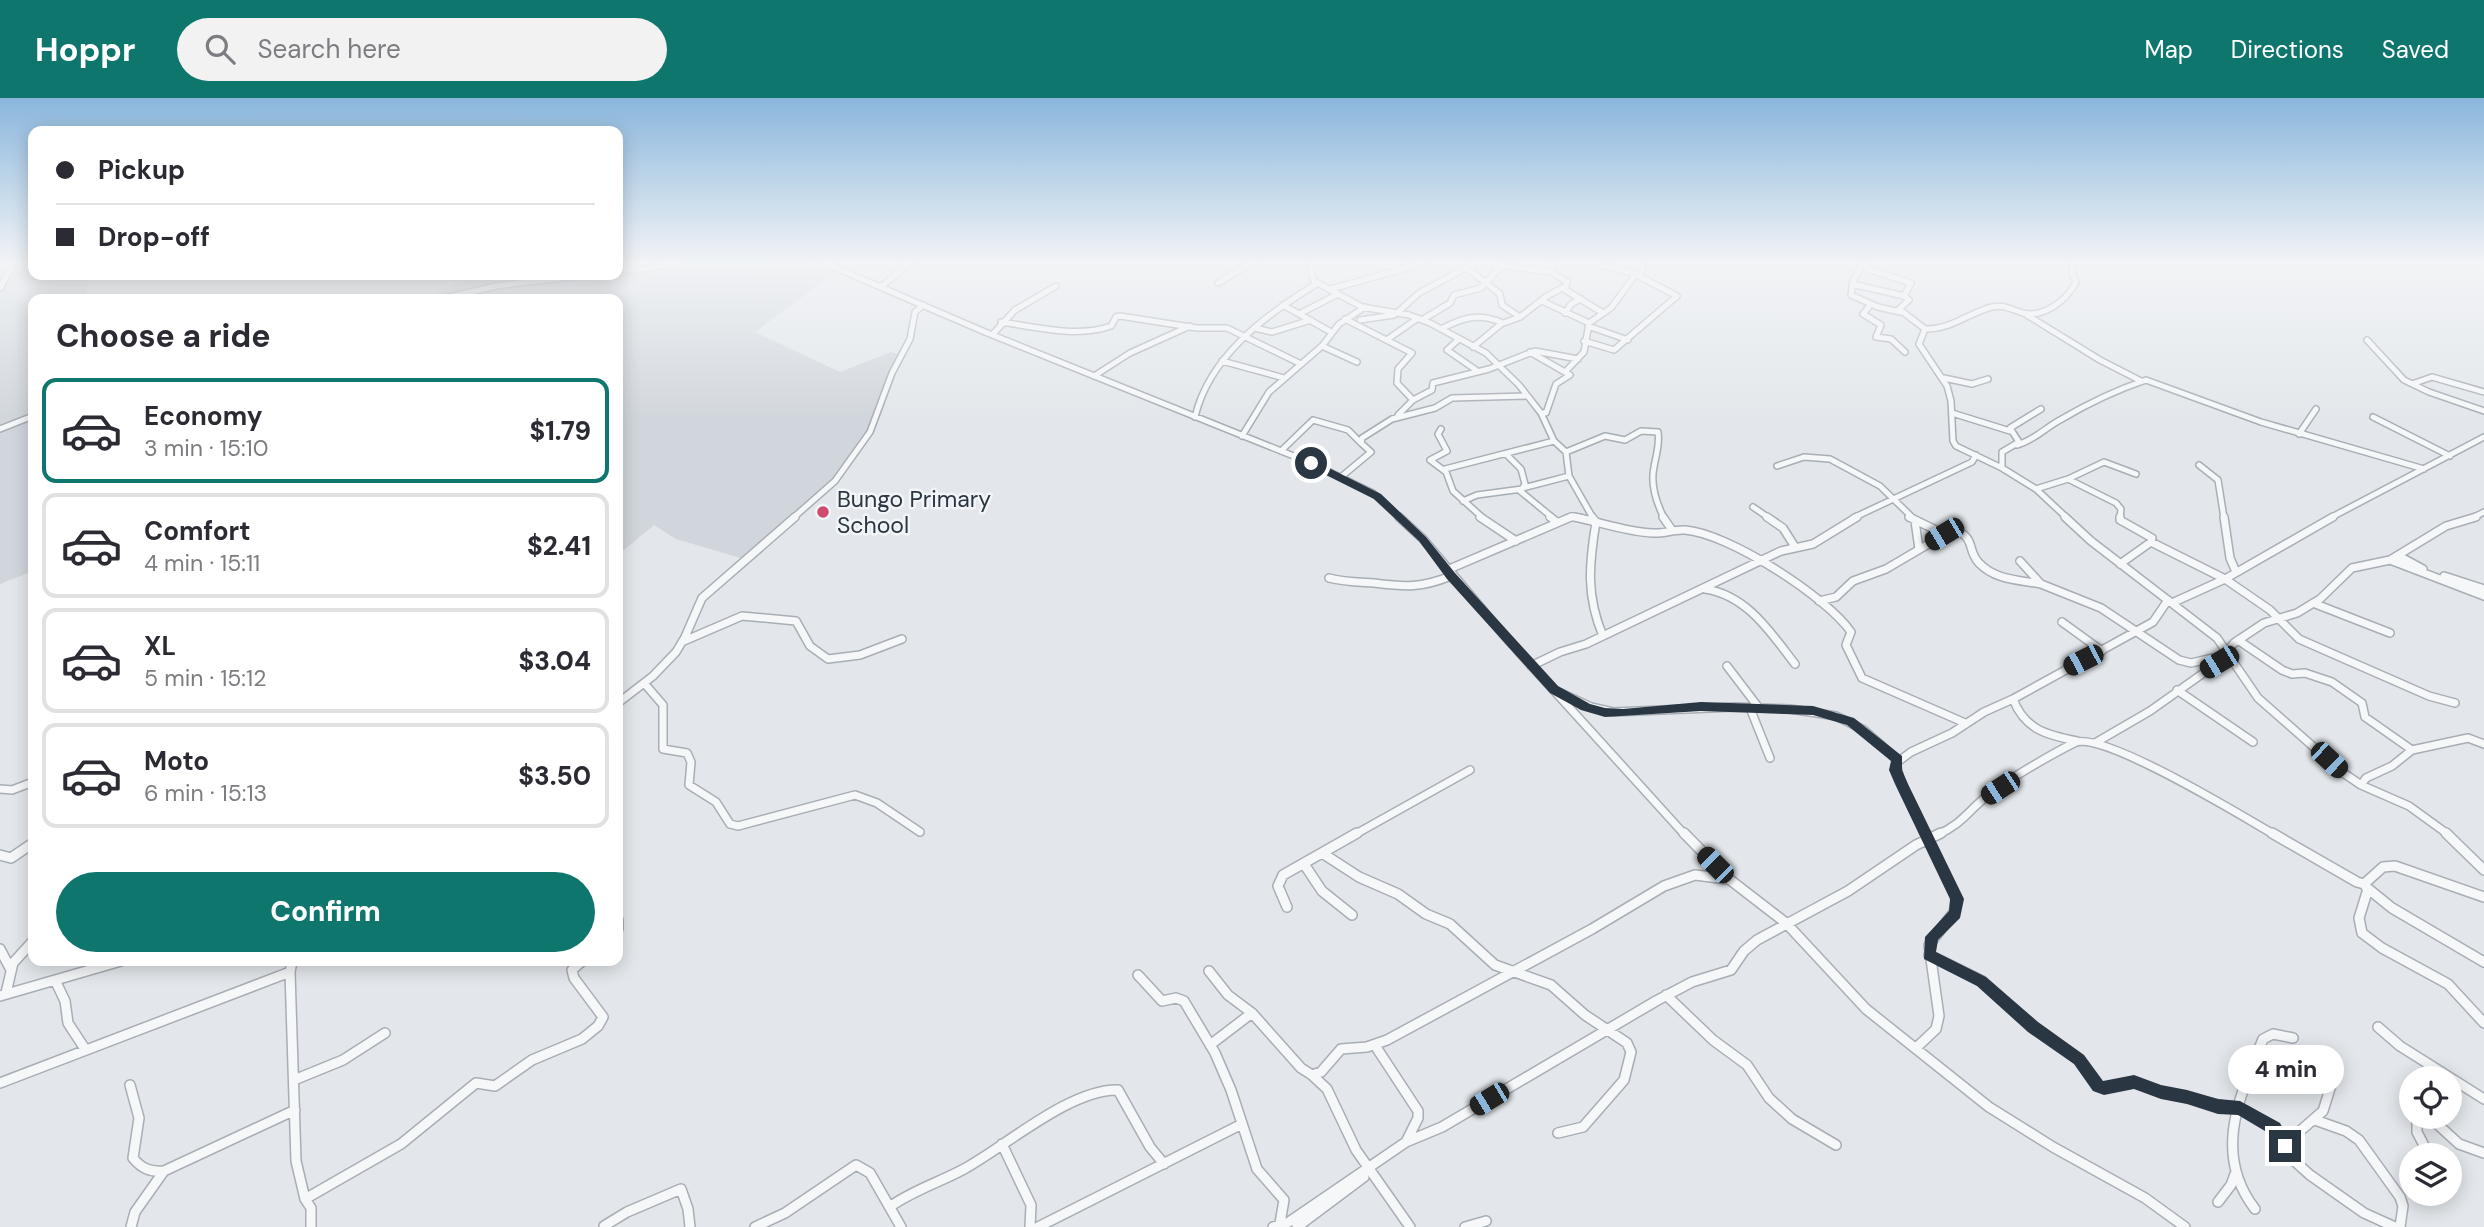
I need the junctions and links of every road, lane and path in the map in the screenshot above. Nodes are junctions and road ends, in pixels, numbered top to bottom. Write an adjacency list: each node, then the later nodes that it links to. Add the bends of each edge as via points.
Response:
1 (915, 315): 131 (street, via 910,339 870,432 856,452 835,481 702,598)
2 (945, 315): 32 (street)
3 (1009, 315): 24 (street)
4 (1271, 315): 28 (street)
5 (1300, 315): 22 (street)
6 (1355, 315): 20 (street)
7 (1395, 315): 23 (street)
8 (1403, 315): 21 (street)
9 (1428, 315): 21 (street)
10 (1517, 315): 19 (street)
11 (1523, 315): 19 (street)
12 (1569, 315): 26 (street)
13 (1601, 315): 26 (street)
14 (1658, 315): 36 (street)
15 (1864, 315): 42 (street, via 1881,325 1876,337 1891,339)
16 (1904, 315): 30 (street)
17 (1970, 315): 30 (street, via 1940,331)
18 (2026, 315): 54 (street)
19 (1520, 317): 25 (street)
20 (1345, 319): 31 (street); 34 (street)
21 (1420, 319): 29 (street); 34 (street)
22 (1311, 320): 28 (street, via 1272,332); 31 (street)
23 (1360, 320)
24 (1001, 322): 27 (street, via 1041,329 1100,330 1108,329 1120,316); 32 (street)
25 (1503, 323): 29 (street, via 1471,315); 40 (street)
26 (1588, 324): 36 (street); 38 (street)
27 (1190, 326): 33 (street, via 1227,328); 50 (street, via 1125,355)
28 (1255, 328): 33 (street)
29 (1441, 328): 35 (street)
30 (1925, 329): 52 (street, via 1920,349)
31 (1331, 332): 39 (street)
32 (992, 335): 50 (street)
33 (1247, 336): 44 (street); 46 (street)
34 (1388, 339): 58 (street, via 1412,353 1398,369 1397,383)
35 (1460, 339): 40 (street); 48 (street, via 1447,350)
36 (1628, 340): 38 (street, via 1610,350)
37 (2367, 340): 55 (street)
38 (1584, 341): 43 (street)
39 (1322, 346): 45 (street); 46 (street)
40 (1473, 347): 47 (street)
41 (1530, 352): 43 (street); 47 (street); 49 (street)
42 (1905, 352)
43 (1578, 359): 49 (street)
44 (1222, 361): 51 (street); 64 (street, via 1199,400)
45 (1357, 362)
46 (1299, 363): 51 (street)
47 (1497, 365): 48 (street); 57 (street)
48 (1477, 370): 58 (street, via 1435,382 1432,390)
49 (1565, 372): 62 (street, via 1570,376 1556,384 1546,414)
50 (1094, 376): 64 (street)
51 (1284, 378): 72 (street, via 1263,399)
52 (1943, 378): 53 (street, via 1972,384); 63 (street)
53 (1987, 379)
54 (2141, 381): 71 (street, via 2153,381); 76 (street)
55 (2412, 384): 56 (street, via 2432,377); 61 (street)
56 (2484, 392)
57 (1527, 396): 62 (street); 67 (street, via 1459,397)
58 (1413, 400): 67 (street)
59 (2041, 409): 70 (street)
60 (2316, 409): 71 (street)
61 (2484, 411)
62 (1541, 413): 74 (street)
63 (1952, 413): 70 (street); 81 (street, via 1955,445)
64 (1195, 417): 72 (street)
65 (2373, 417): 80 (street)
66 (28, 418): 68 (street)
67 (1395, 418): 75 (street, via 1368,433)
68 (0, 429)
69 (1441, 429): 86 (street, via 1438,434 1447,451 1430,460)
70 (2010, 431): 76 (street, via 2019,439)
71 (2300, 434): 85 (street)
72 (1242, 436): 77 (street)
73 (2484, 437): 80 (street)
74 (1554, 441): 78 (street); 79 (street)
75 (1361, 443): 77 (street, via 1344,428 1313,420); 89 (street, via 1371,452)
76 (2017, 445): 84 (street, via 2002,453)
77 (1281, 451): 89 (street)
78 (1566, 453): 88 (street); 102 (street, via 1605,436 1625,440 1641,431 1658,432 1653,481 1658,508)
79 (1506, 454): 86 (street, via 1448,467); 91 (street, via 1524,475)
80 (2449, 456): 85 (street)
81 (1976, 458): 84 (street); 93 (street)
82 (2199, 464): 113 (street, via 2218,480)
83 (1777, 466): 93 (street, via 1804,457 1830,459)
84 (2003, 468): 92 (street)
85 (2424, 469): 113 (street)
86 (1446, 472): 94 (street, via 1453,491)
87 (2136, 474): 90 (street, via 2104,462)
88 (1569, 476): 91 (street); 101 (street)
89 (1340, 477): 114 (street, via 1377,496 1423,539)
90 (2067, 479): 92 (street); 105 (street, via 2119,506 2120,520 2152,538)
91 (1520, 489): 94 (street); 100 (street)
92 (2036, 489): 112 (street)
93 (1894, 498): 95 (street); 97 (street)
94 (1463, 501): 104 (street)
95 (1885, 502): 97 (street); 106 (street, via 1817,542)
96 (1752, 507): 106 (street, via 1783,528)
97 (1897, 507): 99 (street)
98 (2482, 515): 108 (street, via 2446,526)
99 (1915, 521): 103 (street); 107 (street)
100 (1558, 522): 101 (street, via 1572,516); 104 (street)
101 (1596, 522): 102 (street, via 1653,533); 128 (street, via 1588,568)
102 (1672, 530): 111 (street, via 1710,536)
103 (1944, 534): 107 (street); 117 (street, via 1954,530 1966,534 1977,561 1998,577)
104 (1516, 541): 114 (street)
105 (2151, 542): 112 (street); 116 (street)
106 (1795, 547): 111 (street)
107 (1919, 549): 121 (street, via 1886,569 1853,581 1836,597)
108 (2399, 556): 109 (street); 119 (street)
109 (2390, 560): 120 (street); 123 (street, via 2351,568)
110 (2020, 561): 117 (street)
111 (1760, 562): 118 (street); 121 (street)
112 (2120, 564): 122 (street)
113 (2236, 572): 116 (street)
114 (1449, 573): 115 (street, via 1429,585 1403,588); 135 (street)
115 (1329, 578)
116 (2225, 579): 122 (street); 124 (street)
117 (2040, 584): 126 (street, via 2101,608)
118 (1701, 589): 128 (street); 134 (street, via 1730,594)
119 (2484, 589)
120 (2484, 596)
121 (1819, 601): 144 (street, via 1849,627 1846,645 1862,678)
122 (2170, 602): 126 (street, via 2153,622); 133 (street, via 2217,638)
123 (2313, 603): 124 (street); 127 (street)
124 (2278, 618): 130 (street); 142 (street, via 2299,639 2429,696)
125 (2062, 622): 132 (street)
126 (2136, 631): 132 (street); 133 (street, via 2186,663)
127 (2390, 633)
128 (1603, 636): 135 (street)
129 (902, 639): 131 (street, via 860,655 828,659 810,646 796,621 742,616)
130 (2238, 640): 133 (street); 149 (street, via 2286,672 2337,684 2362,703 2362,715)
131 (684, 641): 137 (street)
132 (2102, 651): 141 (street)
133 (2227, 654): 139 (street); 154 (street, via 2258,698)
134 (1795, 664)
135 (1531, 666): 138 (street)
136 (1727, 666): 143 (street)
137 (644, 683): 140 (street); 156 (street, via 663,700 663,749 687,753 690,785 716,802 730,824 738,826 855,795 877,803)
138 (1554, 690): 143 (street, via 1605,713); 163 (street, via 1635,783)
139 (2177, 690): 146 (street); 147 (street)
140 (623, 699)
141 (2013, 699): 144 (street); 145 (street, via 2026,725)
142 (2455, 702)
143 (1754, 708): 150 (street); 151 (street, via 1813,711 1850,721)
144 (1965, 723): 151 (street)
145 (2077, 741): 147 (street); 157 (street, via 1988,795 1957,826)
146 (2253, 742)
147 (2095, 743): 164 (street, via 2187,784)
148 (2484, 744): 149 (street, via 2468,738)
149 (2412, 750): 154 (street)
150 (1770, 758)
151 (1898, 760): 157 (street, via 1895,770)
152 (1470, 770): 159 (street)
153 (28, 784): 155 (street)
154 (2361, 785): 162 (street, via 2409,806 2458,842)
155 (0, 789)
156 (920, 832)
157 (1928, 840): 168 (street, via 1848,891); 171 (street, via 1952,885 1958,908 1931,937)
158 (28, 847): 160 (street, via 11,858)
159 (1322, 853): 161 (street); 178 (street, via 1450,924 1489,961)
160 (0, 855)
161 (1304, 864): 166 (street, via 1278,880); 167 (street, via 1322,891)
162 (2484, 870)
163 (1729, 879): 168 (street); 178 (street, via 1688,877 1633,902)
164 (2366, 887): 165 (street, via 2383,867 2395,866); 172 (street, via 2392,908); 184 (street, via 2359,918 2362,933 2441,978)
165 (2484, 897)
166 (1287, 907)
167 (1352, 915)
168 (1786, 923): 183 (street, via 1751,945 1731,970 1705,976); 194 (street, via 1866,1009)
169 (28, 947): 176 (street)
170 (0, 949): 176 (street)
171 (1929, 955): 194 (street, via 1939,1016 1936,1028); 202 (street, via 1982,981 2033,1027 2079,1059 2098,1086 2134,1082 2218,1107)
172 (2484, 962)
173 (104, 966): 181 (street)
174 (291, 966): 179 (street)
175 (576, 966): 219 (street, via 572,970 574,978 601,1011 599,1026 535,1058 495,1086 476,1083 401,1144)
176 (11, 970): 182 (street)
177 (1209, 971): 185 (street, via 1228,995)
178 (1513, 971): 189 (street, via 1551,985); 193 (street)
179 (289, 972): 195 (street); 198 (street)
180 (1138, 975): 192 (street, via 1162,1001 1184,1001)
181 (55, 980): 182 (street); 195 (street, via 66,1004 68,1023)
182 (3, 995)
183 (1666, 995): 189 (street); 211 (street, via 1747,1065 1769,1098 1792,1119)
184 (2471, 1010): 186 (street); 187 (street)
185 (1252, 1013): 192 (street); 196 (street)
186 (2484, 1013)
187 (2484, 1023)
188 (2378, 1027): 201 (street)
189 (1608, 1028): 206 (street, via 1627,1043 1630,1052 1624,1080 1584,1127); 207 (street, via 1442,1127)
190 (385, 1032): 198 (street, via 343,1060)
191 (2293, 1038): 202 (street, via 2273,1034 2263,1039)
192 (1210, 1045): 205 (street, via 1231,1090)
193 (1376, 1047): 196 (street, via 1341,1049 1321,1072); 207 (street, via 1418,1111)
194 (1916, 1048): 236 (street, via 2028,1133 2146,1198)
195 (85, 1049): 199 (street)
196 (1312, 1075): 216 (street, via 1327,1089 1356,1150)
197 (2333, 1079): 204 (street, via 2328,1106)
198 (294, 1080): 203 (street)
199 (0, 1083)
200 (130, 1085): 218 (street, via 139,1118 133,1158 148,1172)
201 (2484, 1099)
202 (2236, 1107): 212 (street, via 2275,1129); 217 (street)
203 (295, 1110): 218 (street); 219 (street, via 296,1161)
204 (2315, 1120): 212 (street); 238 (street, via 2359,1140 2400,1198)
205 (1240, 1125): 215 (street); 224 (street, via 1256,1169 1284,1200)
206 (1558, 1133)
207 (1406, 1142): 216 (street)
208 (2423, 1143): 209 (street, via 2417,1121 2435,1122)
209 (2458, 1143)
210 (1002, 1144): 215 (street, via 1044,1118 1113,1088); 221 (street); 231 (street, via 1031,1205)
211 (1836, 1145)
212 (2284, 1145): 237 (street, via 2310,1175 2364,1213)
213 (2462, 1145): 214 (street)
214 (2484, 1153)
215 (1164, 1164): 232 (street)
216 (1371, 1170): 224 (street, via 1289,1222); 233 (street); 234 (street)
217 (2236, 1170): 220 (street); 222 (street, via 2239,1186)
218 (164, 1171): 226 (street, via 135,1212)
219 (305, 1199): 227 (street, via 311,1208)
220 (2218, 1202)
221 (891, 1206): 229 (street, via 870,1172 856,1164 785,1213); 230 (street)
222 (2255, 1209)
223 (1486, 1221): 235 (street)
224 (1276, 1225)
225 (604, 1226): 228 (street, via 681,1189)
226 (131, 1227)
227 (311, 1227)
228 (690, 1227)
229 (755, 1227)
230 (901, 1227)
231 (1030, 1227)
232 (1038, 1227)
233 (1297, 1227)
234 (1410, 1227)
235 (1465, 1227)
236 (2185, 1227)
237 (2395, 1227)
238 (2400, 1227)

